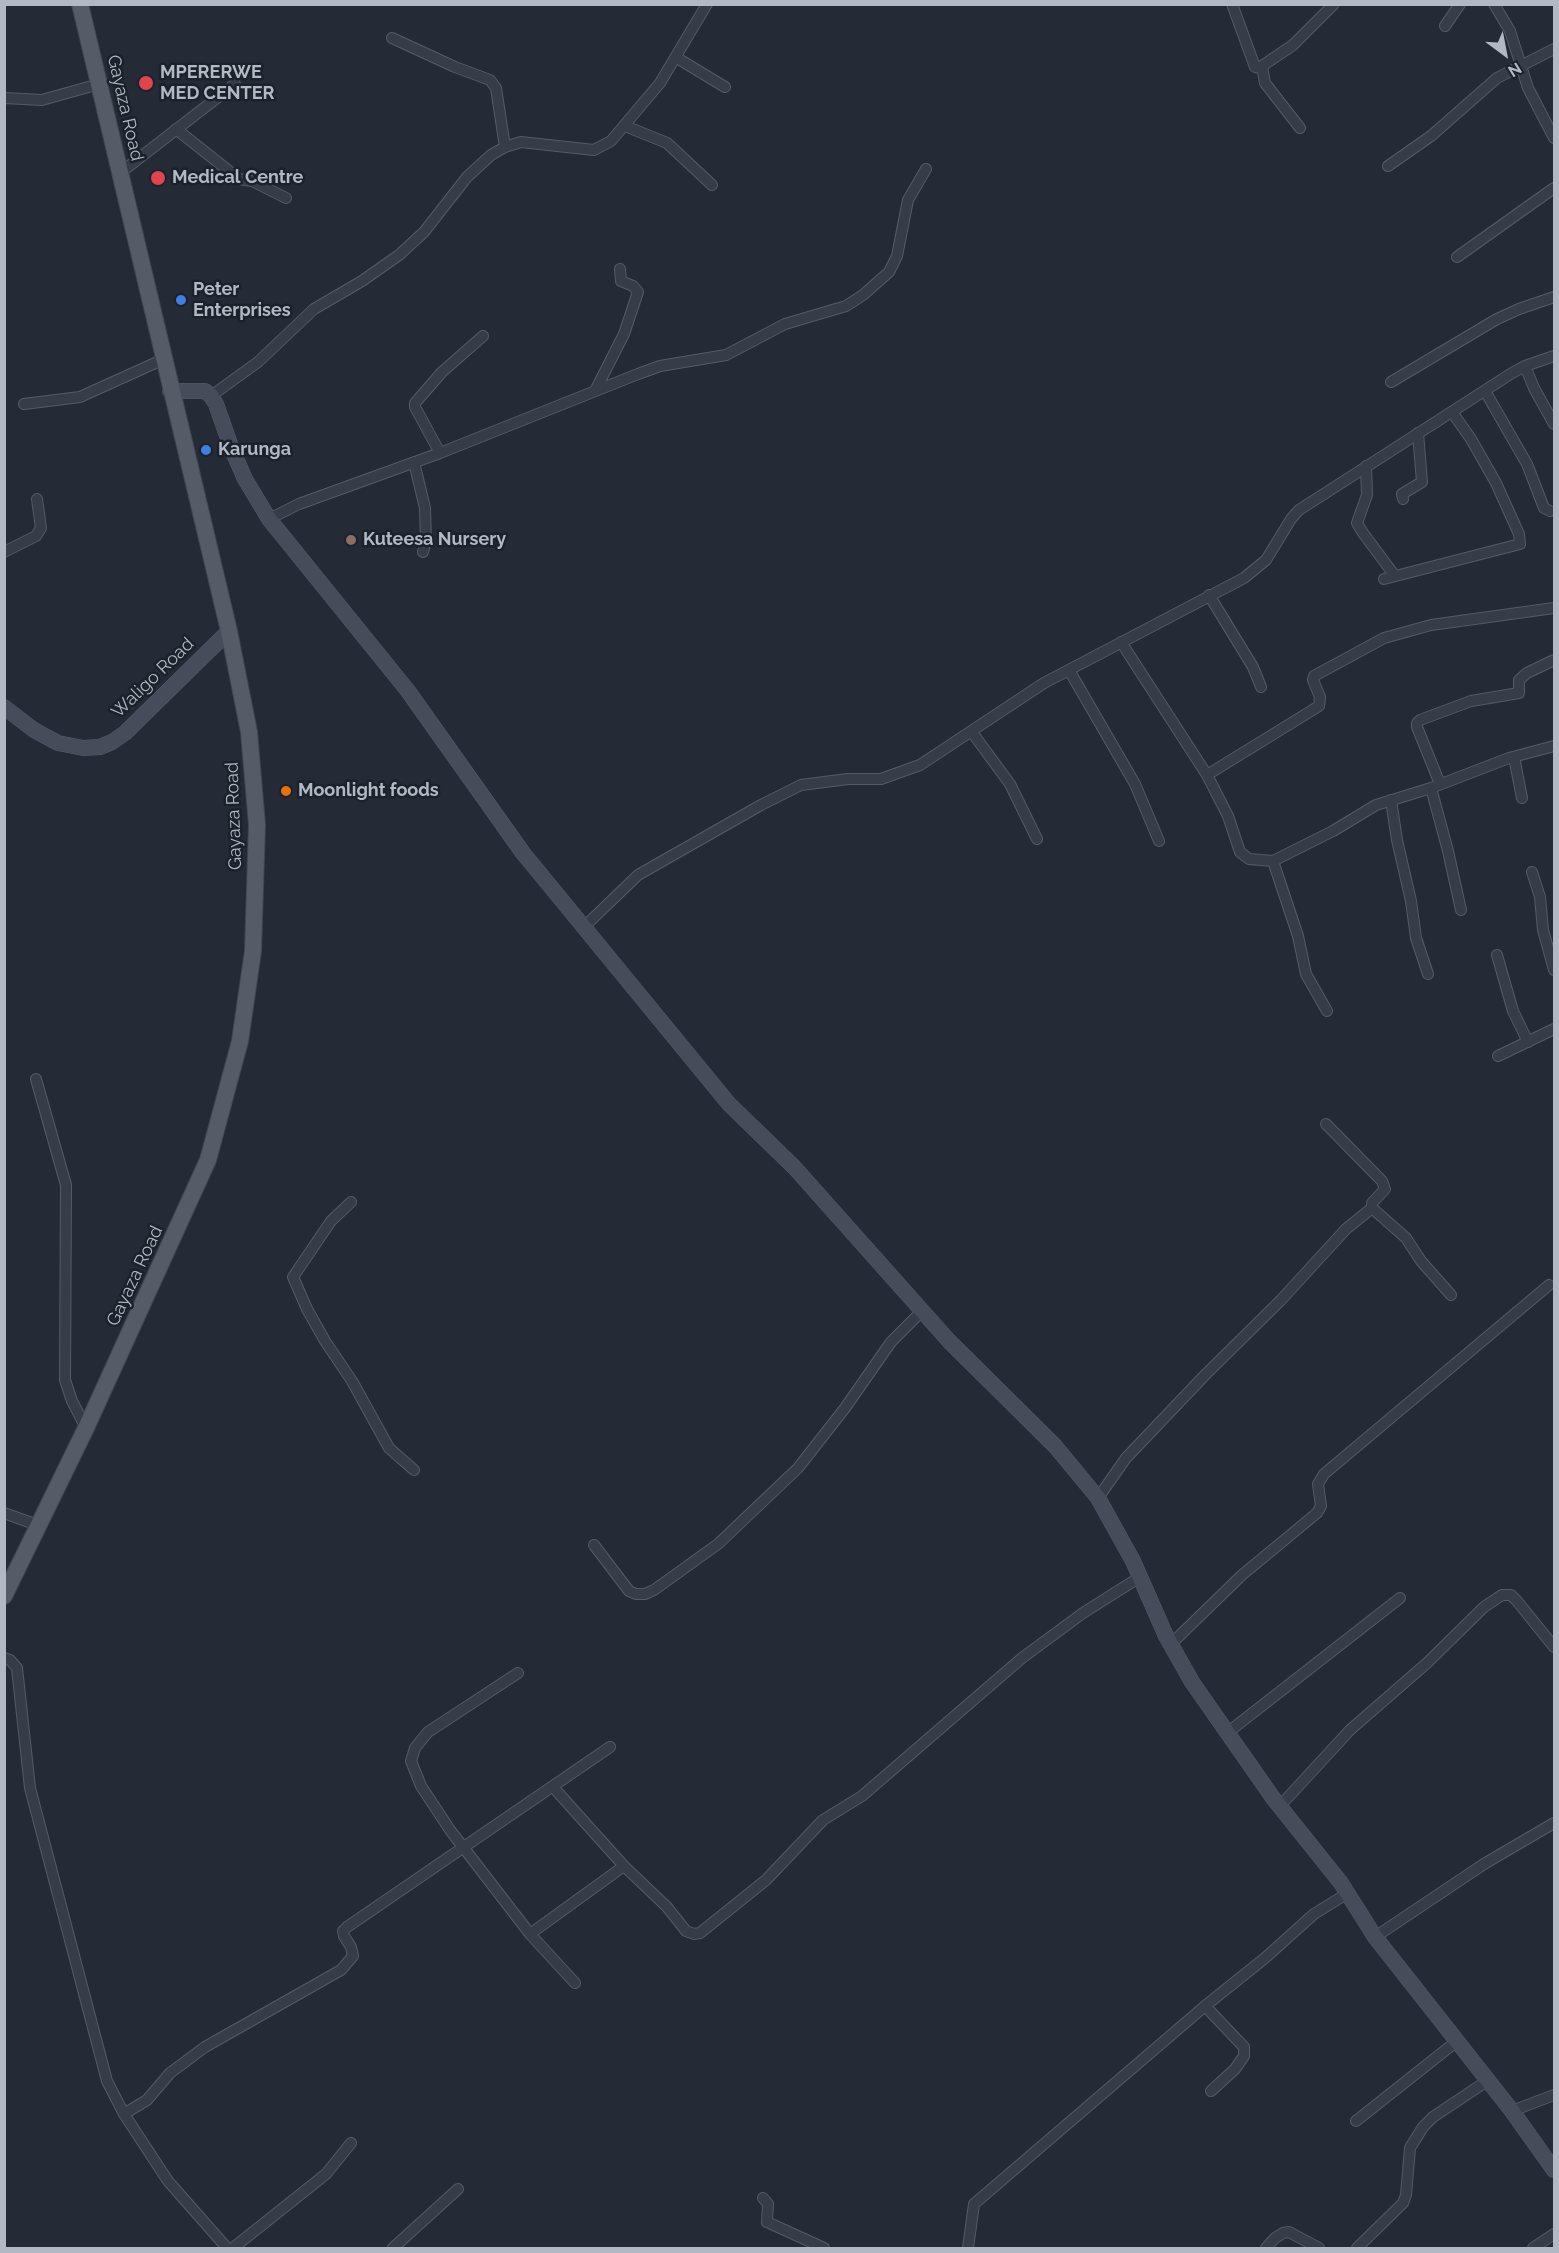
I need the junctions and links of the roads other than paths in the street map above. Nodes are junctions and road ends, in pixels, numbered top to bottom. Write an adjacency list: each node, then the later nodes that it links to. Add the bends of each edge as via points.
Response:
1 (80, 4): 13 (main road, Gayaza Road)
2 (707, 4): 10 (street)
3 (1232, 4): 12 (street, via 1255,67)
4 (1334, 4): 12 (street, via 1293,45)
5 (1460, 4): 7 (street)
6 (1494, 4): 11 (street, via 1510,31)
7 (1445, 26)
8 (392, 38): 21 (street, via 489,80 496,88)
9 (1554, 49): 11 (street)
10 (677, 58): 15 (street); 17 (street)
11 (1522, 64): 20 (street, via 1528,88); 22 (street, via 1497,78 1431,136)
12 (1262, 67): 18 (street, via 1265,83)
13 (99, 84): 16 (street, via 42,100); 24 (main road, Gayaza Road)
14 (235, 84): 19 (street)
15 (725, 87)
16 (4, 99)
17 (625, 126): 21 (street, via 611,141 594,150 521,142); 25 (street, via 667,143)
18 (1300, 128)
19 (176, 129): 24 (street); 27 (street, via 239,179 252,181)
20 (1554, 138)
21 (505, 147): 39 (street, via 466,177 435,220 399,255 314,309 258,362)
22 (1388, 166)
23 (926, 170): 37 (street, via 908,200 897,256 889,273 863,295 846,306 785,324 726,355 660,366)
24 (120, 173): 33 (main road, Gayaza Road)
25 (712, 185)
26 (1554, 188): 28 (street)
27 (286, 198)
28 (1457, 257)
29 (620, 269): 37 (street, via 621,281 638,292 624,334)
30 (1554, 297): 35 (street, via 1497,319)
31 (483, 336): 44 (street, via 442,372 415,403)
32 (1554, 356): 34 (street)
33 (164, 359): 36 (main road, Gayaza Road); 40 (street, via 80,397)
34 (1525, 366): 38 (street); 42 (street)
35 (1391, 382)
36 (170, 391): 39 (street, via 205,391); 57 (main road, Gayaza Road)
37 (595, 391): 44 (street)
38 (1485, 391): 41 (street); 49 (street, via 1527,464 1544,508)
39 (211, 396): 50 (street, via 245,479)
40 (24, 404)
41 (1452, 412): 43 (street); 53 (street, via 1496,483 1520,544)
42 (1554, 424)
43 (1418, 433): 46 (street); 47 (street, via 1422,483 1402,494)
44 (440, 453): 45 (street)
45 (414, 462): 50 (street); 52 (street, via 425,508)
46 (1366, 466): 53 (street, via 1367,495 1357,524); 55 (street, via 1299,510 1257,569)
47 (1403, 499)
48 (37, 500): 51 (street, via 41,528 36,536)
49 (1550, 511)
50 (269, 519): 75 (street, via 389,665 523,853)
51 (4, 552)
52 (423, 552)
53 (1395, 576): 54 (street)
54 (1384, 579)
55 (1209, 595): 58 (street); 61 (street)
56 (1554, 608): 66 (street, via 1431,625 1384,638 1314,676 1319,706)
57 (229, 631): 62 (street, Waligo Road, via 125,733 100,747 58,743); 90 (main road, Gayaza Road, via 249,732 257,825 253,951 240,1041 208,1160)
58 (1120, 642): 60 (street); 66 (street)
59 (1554, 660): 67 (street, via 1519,680 1519,693 1471,701 1417,723)
60 (1069, 670): 63 (street); 71 (street, via 1135,784)
61 (1261, 687)
62 (4, 707)
63 (971, 730): 70 (street, via 1010,784); 75 (street, via 903,772 881,779 801,785 761,805 638,874)
64 (1554, 746): 65 (street)
65 (1514, 757): 67 (street); 68 (street)
66 (1207, 775): 72 (street, via 1228,816 1240,852 1249,859)
67 (1435, 786): 69 (street); 74 (street)
68 (1522, 798)
69 (1391, 800): 72 (street); 78 (street, via 1416,938)
70 (1037, 839)
71 (1159, 841)
72 (1273, 861): 79 (street, via 1306,974)
73 (1532, 872): 77 (street)
74 (1461, 910)
75 (584, 927): 89 (street, via 729,1104 794,1167)
76 (1497, 955): 81 (street, via 1513,1011)
77 (1554, 970)
78 (1428, 974)
79 (1327, 1011)
80 (1554, 1029): 81 (street)
81 (1528, 1042): 82 (street)
82 (1498, 1056)
83 (36, 1079): 90 (street, via 66,1185 65,1380)
84 (1326, 1124): 86 (street, via 1382,1181 1385,1189)
85 (351, 1202): 91 (street, via 331,1221 292,1277 325,1341 390,1448)
86 (1372, 1208): 88 (street, via 1406,1238); 92 (street, via 1346,1229 1126,1458)
87 (1549, 1285): 99 (street, via 1324,1474 1318,1484 1321,1506 1317,1512 1242,1575)
88 (1451, 1295)
89 (922, 1311): 92 (street, via 1055,1446); 95 (street, via 891,1342 798,1468 718,1544 645,1594 629,1591)
90 (86, 1428): 94 (main road, Gayaza Road)
91 (414, 1470)
92 (1098, 1498): 96 (street)
93 (4, 1513): 94 (street)
94 (40, 1526): 97 (main road, Gayaza Road)
95 (594, 1545)
96 (1140, 1577): 99 (street); 109 (street, via 1022,1658 862,1796 823,1820 766,1880 700,1933 687,1931)
97 (4, 1596)
98 (1400, 1598): 103 (street)
99 (1171, 1644): 103 (street)
100 (1554, 1647): 106 (street, via 1517,1601 1511,1595 1502,1595 1350,1730)
101 (4, 1658): 120 (street, via 17,1668 30,1788 107,2081)
102 (518, 1673): 108 (street, via 428,1732 413,1754 415,1775)
103 (1227, 1733): 106 (street)
104 (610, 1748): 105 (street)
105 (553, 1787): 108 (street); 109 (street)
106 (1280, 1806): 110 (street)
107 (1554, 1823): 112 (street, via 1484,1864)
108 (464, 1849): 111 (street); 120 (street, via 347,1927 344,1936 353,1956 340,1970 205,2047 170,2073 147,2100)
109 (624, 1866): 111 (street)
110 (1348, 1893): 112 (street); 114 (street, via 1314,1914)
111 (530, 1934): 113 (street)
112 (1375, 1937): 115 (street)
113 (575, 1983)
114 (1205, 2006): 117 (street, via 1244,2047 1244,2056 1235,2069); 131 (street, via 974,2204)
115 (1457, 2040): 116 (street); 121 (street)
116 (1487, 2081): 119 (street); 134 (street, via 1423,2127 1410,2148 1403,2203)
117 (1211, 2091)
118 (1554, 2095): 119 (street)
119 (1512, 2111): 123 (street)
120 (124, 2114): 127 (street, via 168,2181)
121 (1356, 2121)
122 (351, 2143): 128 (street, via 319,2181)
123 (1554, 2170)
124 (458, 2189): 129 (street)
125 (763, 2198): 130 (street, via 768,2204 767,2222)
126 (1554, 2235): 135 (street)
127 (227, 2248)
128 (233, 2248)
129 (393, 2248)
130 (824, 2248)
131 (968, 2248)
132 (1266, 2248): 133 (street, via 1275,2238 1289,2232)
133 (1319, 2248)
134 (1357, 2248)
135 (1533, 2248)

